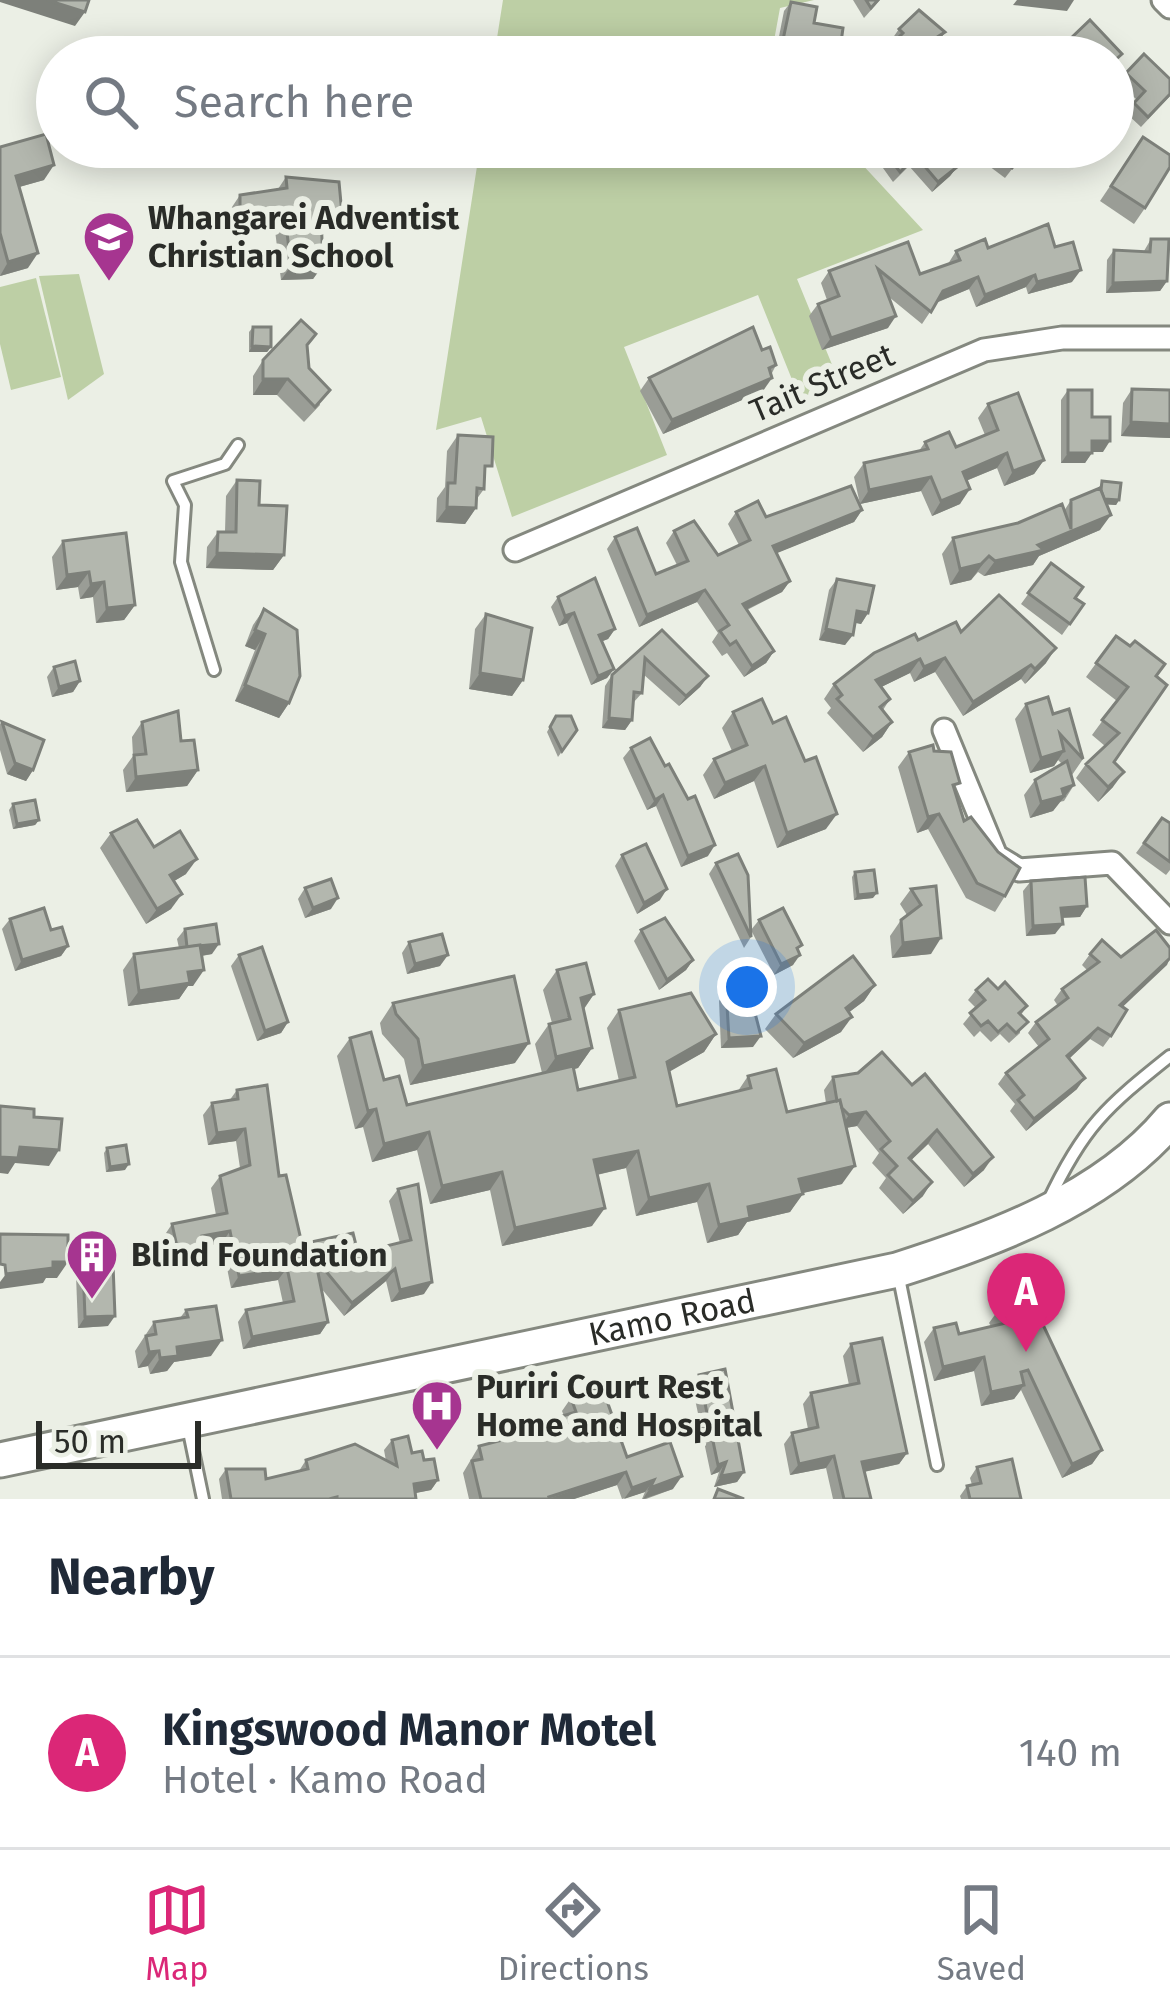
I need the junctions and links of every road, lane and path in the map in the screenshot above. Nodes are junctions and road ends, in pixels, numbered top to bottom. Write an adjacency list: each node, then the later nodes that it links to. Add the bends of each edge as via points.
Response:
1 (1163, 0): 2 (street)
2 (1170, 7)
3 (1170, 338): 5 (street, Tait Street, via 1062,338 984,350)
4 (238, 445): 6 (lane, via 225,464 173,481 184,505 181,562)
5 (514, 550)
6 (214, 670)
7 (944, 730): 8 (street, via 996,856 1019,870 1112,863)
8 (1170, 923)
9 (1170, 1056): 11 (lane, via 1100,1112)
10 (1170, 1120): 11 (main road, Kamo Road, via 1126,1161)
11 (1044, 1210): 12 (main road, Kamo Road)
12 (897, 1270): 13 (main road, Kamo Road); 15 (lane)
13 (187, 1419): 14 (main road, Kamo Road); 16 (lane)
14 (0, 1460)
15 (937, 1465)
16 (203, 1499)

